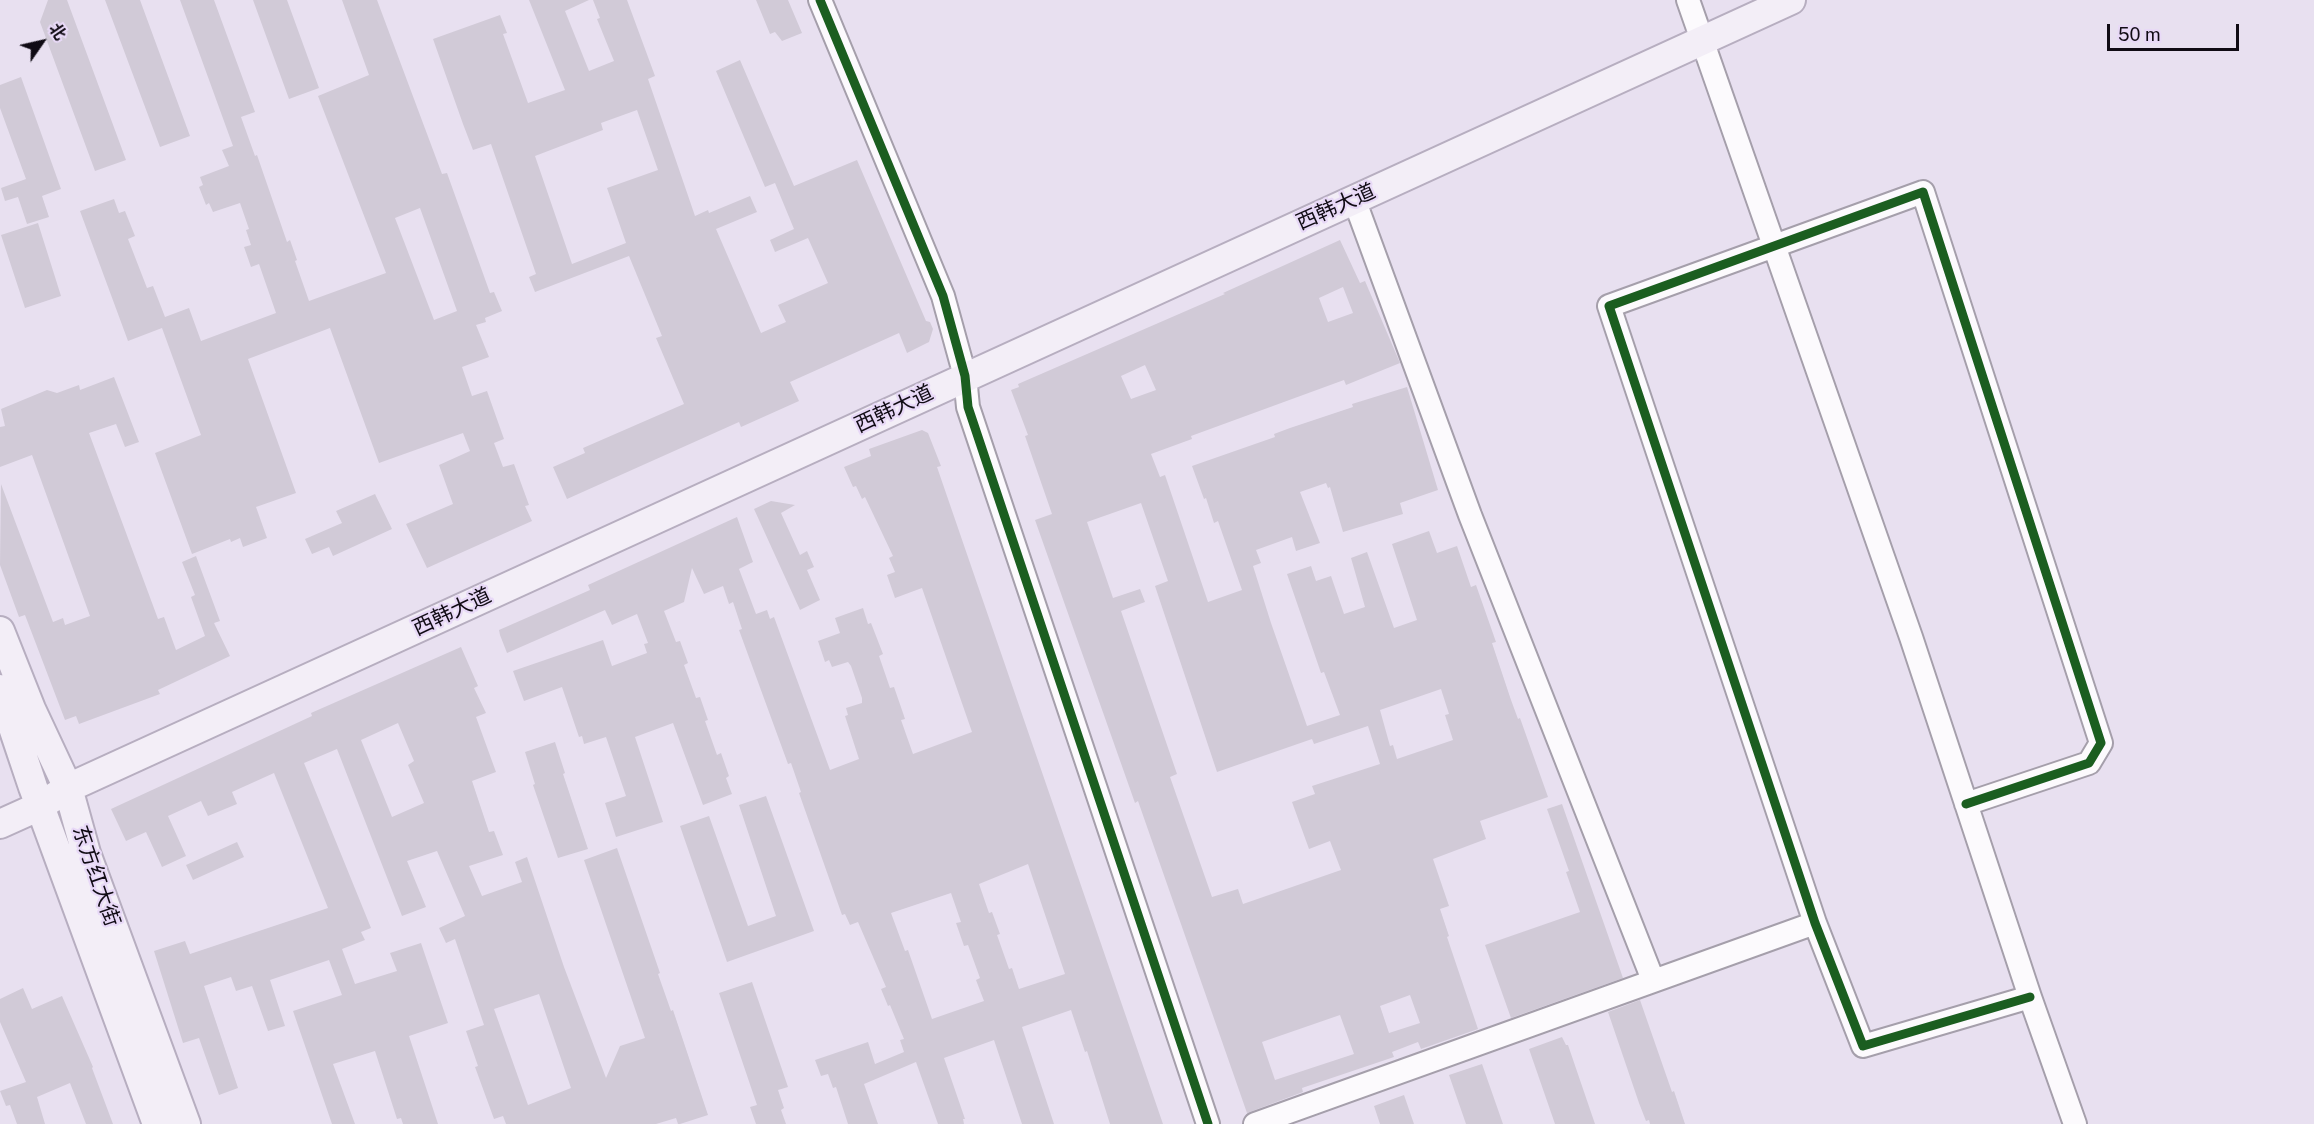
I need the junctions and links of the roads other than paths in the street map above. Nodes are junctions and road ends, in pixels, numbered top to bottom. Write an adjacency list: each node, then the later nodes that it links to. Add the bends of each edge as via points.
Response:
1 (820, 0): 8 (street, via 943,296)
2 (1688, 0): 5 (street)
3 (1757, 0): 5 (main road, 西韩大道)
4 (1791, 0): 5 (main road, 西韩大道)
5 (1700, 34): 6 (main road, 西韩大道); 7 (street); 8 (main road, 西韩大道)
6 (1354, 199): 8 (main road, 西韩大道); 17 (street, via 1470,515)
7 (1775, 245): 14 (street); 14 (street, via 1923,192 2101,743 2089,763); 16 (street, via 1608,306)
8 (963, 370): 11 (main road, 西韩大道); 21 (street, via 968,407)
9 (0, 631): 11 (main road, 东方红大街)
10 (0, 689): 12 (main road, 东方红大街)
11 (65, 782): 12 (main road, 西韩大道); 20 (main road, 东方红大街, via 86,853)
12 (36, 796): 13 (main road, 西韩大道); 15 (main road, 西韩大道); 19 (main road, 东方红大街)
13 (0, 802)
14 (1966, 804): 18 (street)
15 (0, 824)
16 (1815, 923): 17 (street); 18 (street, via 1863,1046)
17 (1653, 980): 22 (street)
18 (2030, 997): 23 (street)
19 (157, 1124)
20 (186, 1124)
21 (1208, 1124)
22 (1255, 1124)
23 (2075, 1124)

